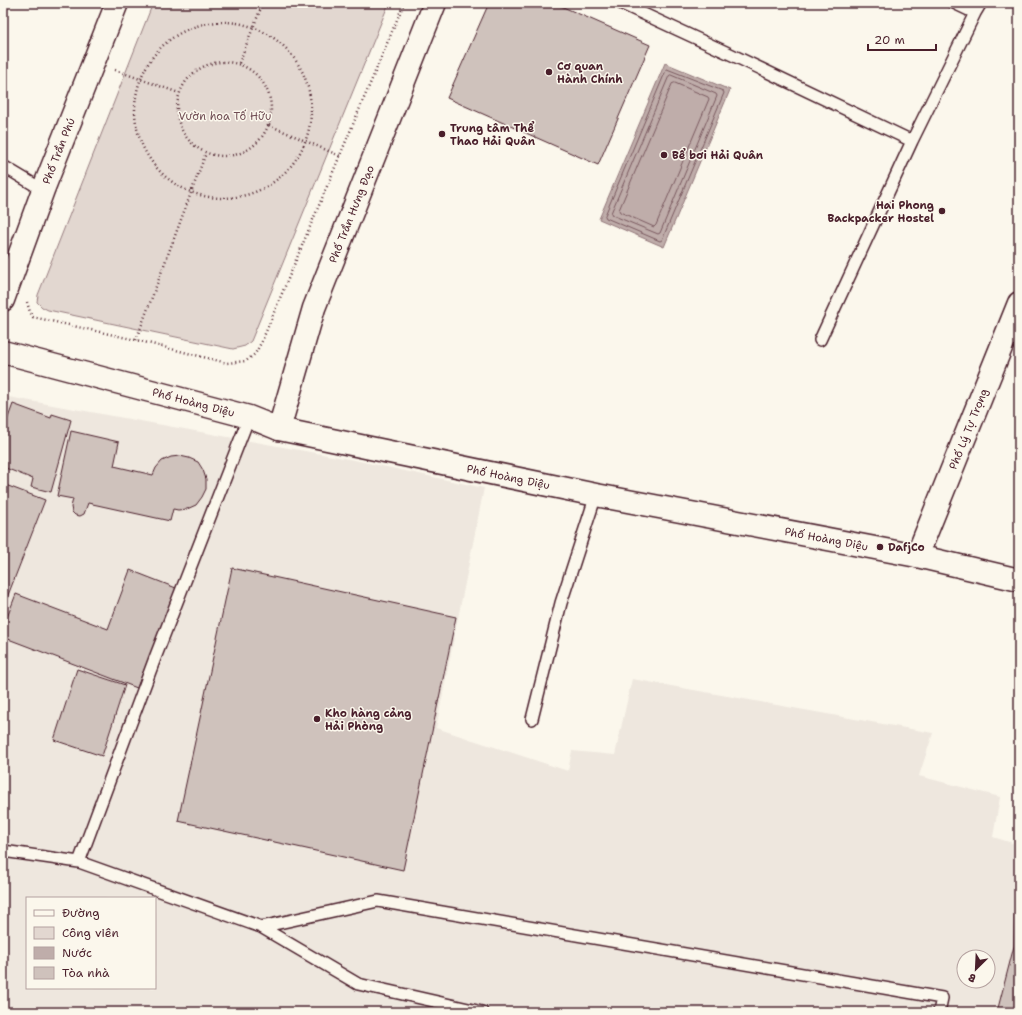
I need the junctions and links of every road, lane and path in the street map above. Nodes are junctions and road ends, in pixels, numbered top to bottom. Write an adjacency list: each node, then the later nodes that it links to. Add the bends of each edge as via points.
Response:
1 (117, 3): 22 (main road, Phố Trần Phú)
2 (262, 3): 9 (path)
3 (404, 3): 20 (path)
4 (435, 3): 31 (main road, Phố Trần Hưng Đạo, via 314,308)
5 (620, 3): 18 (lane)
6 (954, 3): 8 (lane)
7 (981, 3): 8 (lane)
8 (975, 14): 18 (lane)
9 (253, 28): 11 (path); 14 (path, via 223,22 192,27 166,42 146,66); 17 (path, via 277,41 296,61 308,87 311,114)
10 (118, 63): 12 (path)
11 (239, 64): 15 (path, via 224,61 209,63 196,70); 16 (path, via 252,70 263,81 270,95 272,110)
12 (115, 70): 13 (path); 14 (path)
13 (112, 77)
14 (141, 79): 15 (path); 23 (path, via 135,94 135,125 146,154 165,177)
15 (179, 92): 19 (path, via 176,107 178,122 184,135 194,146)
16 (269, 125): 17 (path); 19 (path, via 262,138 250,149 236,155)
17 (306, 141): 20 (path); 23 (path, via 292,165 272,184 246,196 219,199)
18 (912, 141): 28 (lane)
19 (206, 153): 23 (path)
20 (340, 156): 27 (path, via 255,354 246,362 227,363)
21 (3, 166): 22 (lane)
22 (43, 190): 25 (main road, Phố Trần Phú)
23 (191, 193): 27 (path)
24 (28, 297): 27 (path, via 27,302 33,317)
25 (3, 300)
26 (1019, 303): 33 (main road, Phố Lý Tự Trọng)
27 (136, 340)
28 (820, 340)
29 (3, 352): 30 (main road, Phố Hoàng Diệu)
30 (249, 417): 31 (main road, Phố Hoàng Diệu); 37 (lane)
31 (279, 428): 32 (main road, Phố Hoàng Diệu)
32 (596, 494): 33 (main road, Phố Hoàng Diệu); 35 (lane, via 561,603)
33 (917, 556): 34 (main road, Phố Hoàng Diệu)
34 (1019, 580)
35 (532, 719)
36 (3, 850): 37 (lane)
37 (79, 862): 38 (lane)
38 (261, 927): 39 (lane, via 358,984); 40 (lane, via 378,901 942,998)
39 (482, 1012)
40 (939, 1012)

